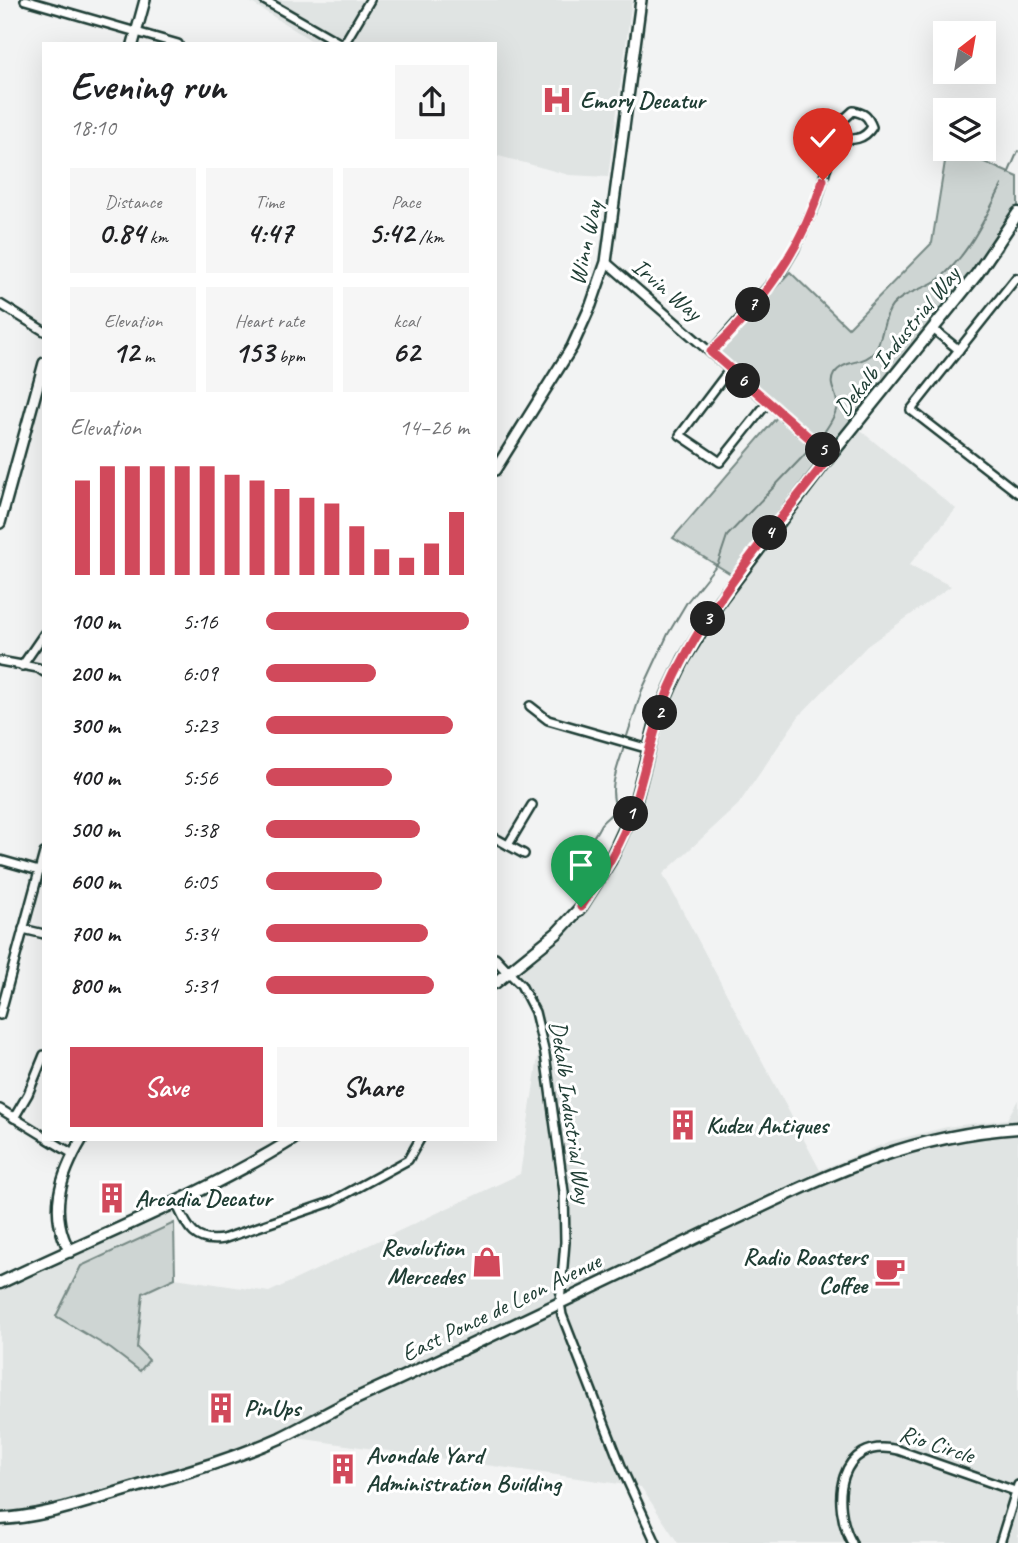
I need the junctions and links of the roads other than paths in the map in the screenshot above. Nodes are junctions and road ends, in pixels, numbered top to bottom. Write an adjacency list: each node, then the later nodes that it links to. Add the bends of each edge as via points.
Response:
1 (25, 0): 6 (street)
2 (145, 0): 6 (street)
3 (264, 0): 9 (street)
4 (370, 0): 10 (street)
5 (641, 0): 13 (street, Winn Way)
6 (136, 32): 7 (street); 8 (street)
7 (134, 42)
8 (171, 42)
9 (339, 42)
10 (344, 42)
11 (839, 139): 11 (street, via 865,136 872,127 869,118 853,111 846,115); 19 (street, via 806,227 781,272)
12 (1018, 214): 16 (main road, Dekalb Industrial Way)
13 (606, 262): 19 (street, Irvin Way); 24 (street, Winn Way, via 572,347)
14 (1018, 279): 18 (street)
15 (0, 304): 17 (street)
16 (933, 329): 18 (street); 23 (main road, Dekalb Industrial Way)
17 (42, 330)
18 (958, 350): 25 (street, via 911,410)
19 (711, 352): 20 (street, Irvin Way)
20 (730, 369): 22 (street, Irvin Way); 22 (street, via 680,435 720,462)
21 (42, 370): 26 (street)
22 (768, 402): 23 (street, Irvin Way)
23 (830, 456): 32 (main road, Dekalb Industrial Way, via 704,625 671,686)
24 (497, 467)
25 (1018, 493)
26 (0, 523)
27 (42, 637): 29 (street)
28 (0, 661): 29 (street)
29 (22, 666): 30 (street)
30 (42, 671)
31 (530, 706): 32 (street, via 548,720)
32 (649, 748): 43 (main road, Dekalb Industrial Way, via 633,811 610,861 581,907)
33 (531, 805): 35 (street)
34 (497, 839): 35 (street)
35 (508, 845): 36 (street)
36 (524, 854)
37 (0, 860): 39 (street)
38 (42, 860): 39 (street)
39 (39, 871): 40 (street)
40 (23, 929): 41 (street); 45 (street)
41 (42, 934)
42 (497, 960): 43 (street)
43 (508, 972): 44 (main road); 59 (street, Dekalb Industrial Way, via 531,1003 545,1050 565,1214)
44 (497, 980)
45 (0, 1014)
46 (42, 1059): 48 (street)
47 (0, 1109): 48 (street)
48 (14, 1118): 50 (street)
49 (1018, 1128): 59 (main road, East Ponce de Leon Avenue, via 948,1136 870,1158)
50 (42, 1135)
51 (51, 1141): 55 (street)
52 (81, 1141): 55 (street)
53 (290, 1141): 56 (main road)
54 (419, 1141): 56 (street, via 408,1160 331,1202 223,1239 209,1241 194,1234)
55 (73, 1154): 57 (street, via 58,1200 59,1221)
56 (176, 1203): 57 (main road)
57 (70, 1252): 58 (main road)
58 (0, 1283)
59 (560, 1303): 61 (main road, East Ponce de Leon Avenue, via 268,1443 65,1508); 62 (street, Dekalb Industrial Way, via 622,1471)
60 (1017, 1488): 63 (street, Rio Circle, via 898,1450 870,1449 849,1467 840,1497 842,1519); 64 (street)
61 (0, 1519)
62 (656, 1543)
63 (852, 1543)
64 (1000, 1543)

